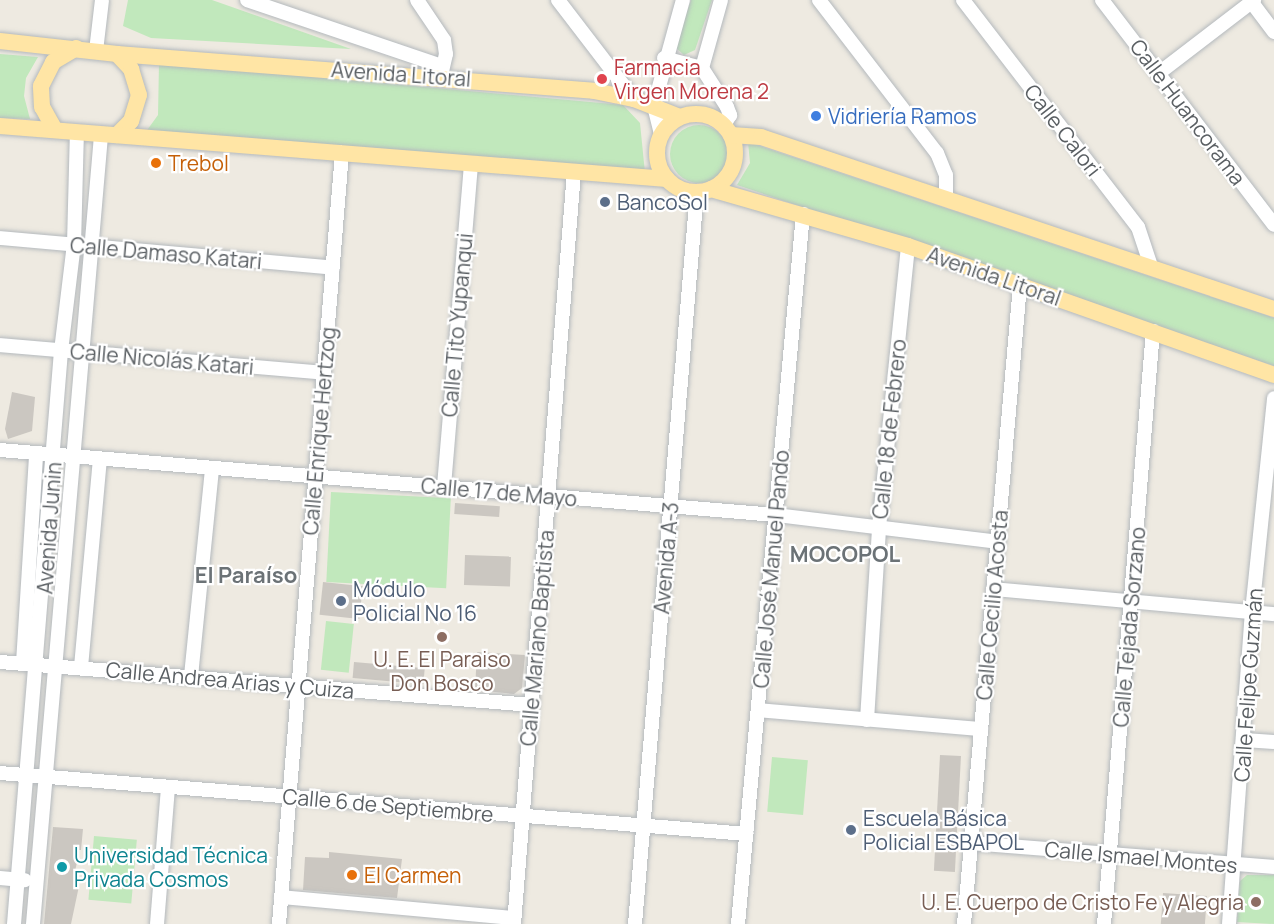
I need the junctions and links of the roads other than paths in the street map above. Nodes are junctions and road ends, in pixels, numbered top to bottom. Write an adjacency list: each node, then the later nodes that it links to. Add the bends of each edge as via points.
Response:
1 (102, 0): 14 (street)
2 (417, 0): 18 (street, via 444,40 446,54)
3 (558, 0): 20 (street)
4 (683, 0): 16 (street)
5 (721, 0): 17 (street)
6 (819, 0): 34 (street, via 937,153 946,175)
7 (963, 0): 41 (street, Calle Calori, via 1138,227)
8 (1102, 0): 19 (street, Calle Huancorama)
9 (251, 1): 18 (street)
10 (1252, 1): 11 (street); 19 (street)
11 (1274, 32)
12 (0, 41): 13 (main road)
13 (76, 48): 14 (main road); 24 (main road, via 53,62 41,86 42,107)
14 (96, 51): 15 (main road)
15 (117, 54): 18 (main road, Avenida Litoral); 28 (main road, via 131,69 139,95 131,121)
16 (664, 58): 17 (street); 21 (street)
17 (702, 68): 25 (street, via 730,115)
18 (441, 72): 20 (main road, Avenida Litoral)
19 (1159, 73): 36 (street, Calle Huancorama)
20 (634, 99): 21 (main road, Avenida Litoral)
21 (654, 105): 22 (main road, Avenida Litoral); 27 (street)
22 (680, 117): 25 (main road, via 706,114); 27 (main road)
23 (0, 126): 24 (main road)
24 (55, 130): 26 (main road)
25 (728, 130): 33 (main road, via 735,149 734,164 724,180); 34 (main road, via 761,137)
26 (77, 133): 28 (main road); 38 (street, Avenida Junin)
27 (661, 134): 32 (main road, via 657,155)
28 (109, 135): 29 (main road); 39 (street, Avenida Junin)
29 (342, 153): 30 (main road); 42 (street, Calle Enrique Hertzog)
30 (471, 164): 31 (main road); 59 (street, Calle Tito Yupanqui)
31 (574, 172): 32 (main road); 61 (street, Calle Mariano Baptista)
32 (667, 179): 33 (main road, via 680,189)
33 (704, 190): 35 (main road, Avenida Litoral); 62 (street, Avenida A-3)
34 (946, 198): 41 (main road)
35 (803, 213): 40 (main road, Avenida Litoral); 63 (street, Calle José Manuel Pando)
36 (1274, 225)
37 (0, 238): 38 (street, Calle Damaso Katari)
38 (74, 244): 39 (street, Calle Damaso Katari); 47 (street, Avenida Junin)
39 (91, 246): 42 (street, Calle Damaso Katari); 48 (street, Avenida Junin)
40 (908, 246): 43 (main road, Avenida Litoral); 64 (street, Calle 18 de Febrero)
41 (1151, 266): 44 (main road)
42 (333, 268): 49 (street, Calle Enrique Hertzog)
43 (1020, 285): 45 (main road, Avenida Litoral); 65 (street, Calle Cecilio Acosta)
44 (1274, 309)
45 (1153, 331): 50 (main road, Avenida Litoral); 67 (street, Calle Tejada Sorzano)
46 (0, 345): 47 (street, Calle Nicolás Katari)
47 (61, 351): 48 (street, Calle Nicolás Katari); 54 (street, Avenida Junin)
48 (83, 352): 49 (street, Calle Nicolás Katari); 55 (street, Avenida Junin)
49 (324, 373): 58 (street, Calle Enrique Hertzog)
50 (1274, 375)
51 (1274, 398): 60 (street, Calle Felipe Guzmán)
52 (0, 450): 53 (street, Calle 17 de Mayo)
53 (36, 454): 54 (street, Calle 17 de Mayo); 71 (street)
54 (54, 457): 55 (street, Calle 17 de Mayo); 72 (street, Avenida Junin)
55 (75, 458): 56 (street, Calle 17 de Mayo); 73 (street, Avenida Junin)
56 (100, 460): 57 (street, Calle 17 de Mayo); 74 (street)
57 (212, 470): 58 (street, Calle 17 de Mayo); 75 (street)
58 (316, 477): 59 (street, Calle 17 de Mayo); 76 (street, Calle Enrique Hertzog)
59 (444, 486): 61 (street, Calle 17 de Mayo)
60 (1269, 491): 68 (street, Calle Felipe Guzmán)
61 (548, 498): 62 (street, Calle 17 de Mayo); 77 (street, Calle Mariano Baptista)
62 (670, 507): 63 (street, Calle 17 de Mayo); 89 (street, Avenida A-3)
63 (776, 515): 64 (street, Calle 17 de Mayo); 78 (street, Calle José Manuel Pando)
64 (879, 527): 65 (street, Calle 17 de Mayo); 79 (street, Calle 18 de Febrero)
65 (998, 542): 66 (street, Calle Cecilio Acosta)
66 (993, 589): 67 (street); 80 (street, Calle Cecilio Acosta)
67 (1131, 601): 68 (street); 92 (street, Calle Tejada Sorzano)
68 (1252, 612): 69 (street); 81 (street, Calle Felipe Guzmán)
69 (1274, 614)
70 (0, 662): 71 (street, Calle Andrea Arias y Cuiza)
71 (23, 663): 72 (street, Calle Andrea Arias y Cuiza)
72 (38, 664): 73 (street, Calle Andrea Arias y Cuiza); 84 (street, Avenida Junin)
73 (57, 666): 74 (street, Calle Andrea Arias y Cuiza); 85 (street, Avenida Junin)
74 (81, 667): 75 (street, Calle Andrea Arias y Cuiza)
75 (191, 676): 76 (street, Calle Andrea Arias y Cuiza)
76 (298, 687): 77 (street, Calle Andrea Arias y Cuiza); 87 (street, Calle Enrique Hertzog)
77 (532, 705): 88 (street, Calle Mariano Baptista)
78 (758, 710): 79 (street); 90 (street, Calle José Manuel Pando)
79 (867, 720): 80 (street)
80 (981, 729): 91 (street, Calle Cecilio Acosta)
81 (1244, 740): 82 (street); 93 (street, Calle Felipe Guzmán)
82 (1274, 742)
83 (0, 773): 84 (street, Calle 6 de Septiembre)
84 (29, 775): 85 (street, Calle 6 de Septiembre); 96 (street, Avenida Junin)
85 (47, 777): 86 (street, Calle 6 de Septiembre); 97 (street, Avenida Junin)
86 (168, 787): 87 (street, Calle 6 de Septiembre); 102 (street)
87 (289, 796): 88 (street, Calle 6 de Septiembre); 98 (street, Calle Enrique Hertzog)
88 (523, 816): 89 (street, Calle 6 de Septiembre); 99 (street, Calle Mariano Baptista)
89 (644, 825): 90 (street, Calle 6 de Septiembre); 104 (street, Avenida A-3)
90 (747, 834): 105 (street, Calle José Manuel Pando)
91 (971, 843): 92 (street, Calle Ismael Montes); 106 (street, Calle Cecilio Acosta)
92 (1110, 854): 93 (street, Calle Ismael Montes); 107 (street, Calle Tejada Sorzano)
93 (1234, 864): 94 (street, Calle Ismael Montes); 108 (street, Calle Felipe Guzmán)
94 (1274, 867)
95 (0, 878): 96 (street)
96 (18, 879): 97 (street); 100 (street, Avenida Junin)
97 (37, 881): 101 (street, Avenida Junin)
98 (281, 897): 99 (street); 103 (street, Calle Enrique Hertzog)
99 (514, 921)
100 (14, 924)
101 (33, 924)
102 (157, 924)
103 (279, 924)
104 (635, 924)
105 (738, 924)
106 (964, 924)
107 (1104, 924)
108 (1229, 924)

